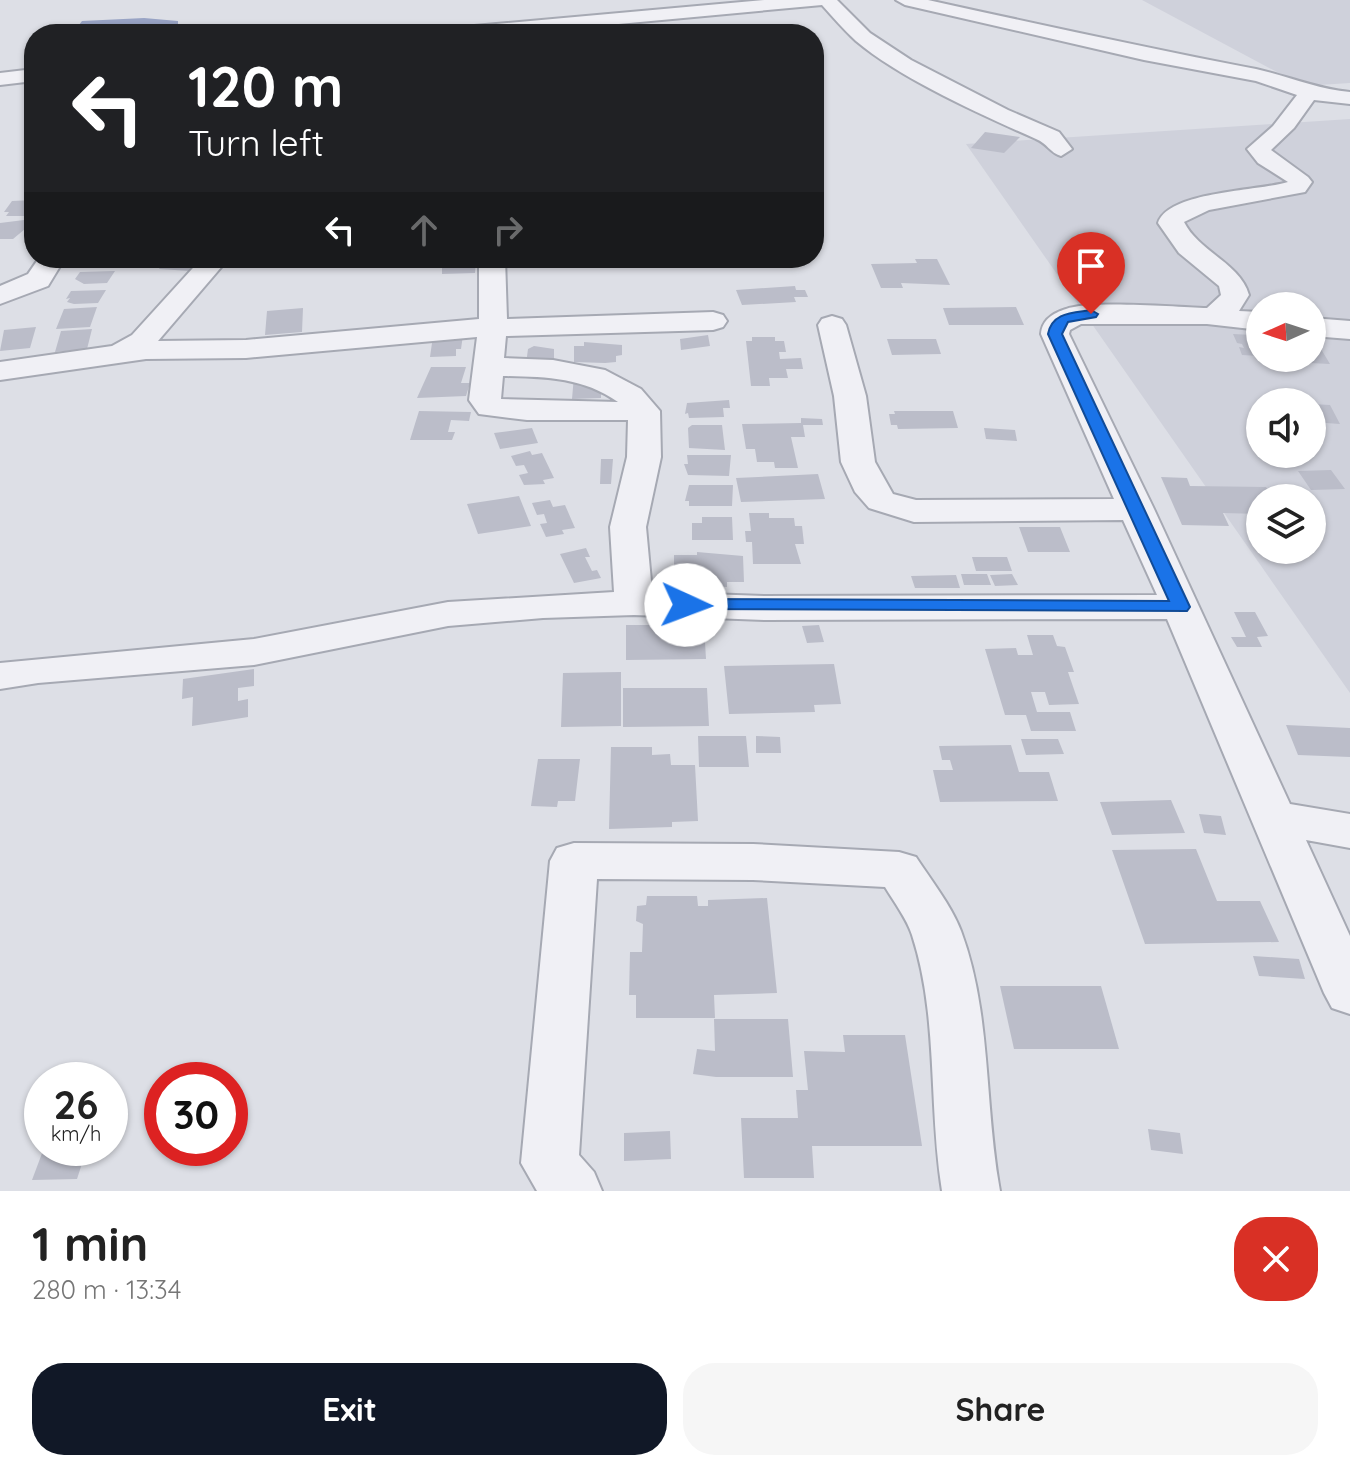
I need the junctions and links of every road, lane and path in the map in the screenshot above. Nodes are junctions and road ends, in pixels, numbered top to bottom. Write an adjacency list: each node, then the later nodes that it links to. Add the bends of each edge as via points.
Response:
1 (824, 0): 3 (street); 8 (street, via 863,37 904,64 1051,137)
2 (905, 0): 6 (street, via 1260,76)
3 (561, 24)
4 (24, 76): 5 (street)
5 (0, 79)
6 (1309, 92): 7 (street); 13 (street, via 1292,120 1258,149 1296,176 1297,187 1203,204 1172,218 1188,248 1232,283 1235,295 1228,308)
7 (1350, 98)
8 (1061, 149)
9 (46, 268): 12 (street, via 38,280)
10 (207, 268): 20 (street, via 142,341)
11 (492, 268): 17 (street)
12 (0, 296)
13 (1207, 316): 14 (street); 22 (street, via 1075,315 1056,326 1055,334)
14 (1246, 320)
15 (713, 321): 17 (street)
16 (832, 325): 22 (street, via 850,396 858,462 881,501 914,511)
17 (493, 326): 20 (street, via 246,349); 23 (street, via 490,367 599,376 621,386 644,411 644,457 628,527)
18 (1326, 328): 19 (street)
19 (1350, 330)
20 (123, 352): 21 (street)
21 (0, 371)
22 (1137, 509): 24 (street)
23 (634, 603): 24 (street, via 764,608); 25 (street, via 448,614 254,652)
24 (1181, 607): 26 (street)
25 (0, 676)
26 (1272, 817): 27 (street); 28 (street)
27 (1350, 831)
28 (1350, 993)
29 (573, 1191): 30 (street, via 550,1163 574,861 899,870 936,930 957,1018 962,1140)
30 (971, 1191)

